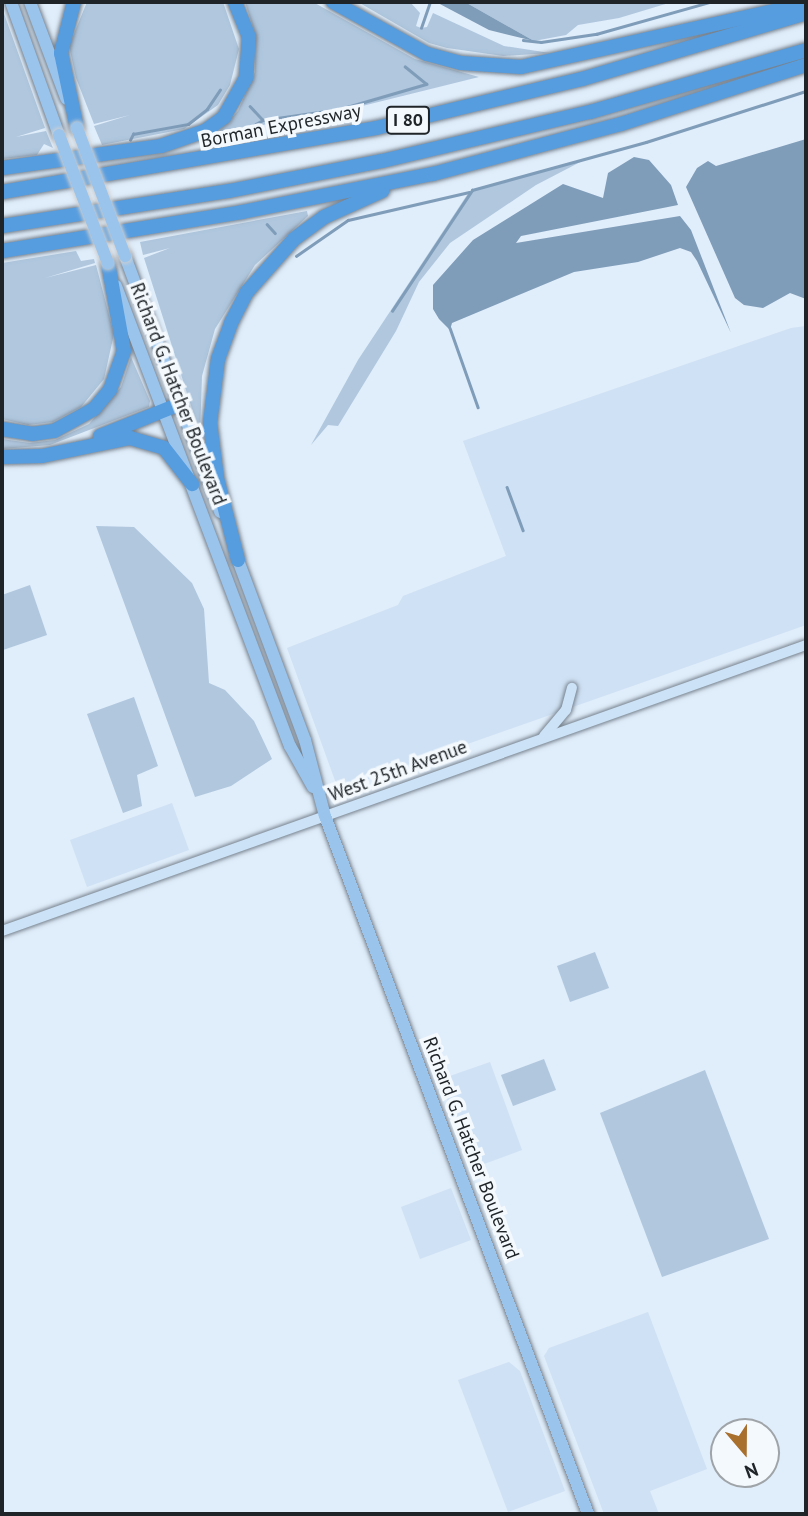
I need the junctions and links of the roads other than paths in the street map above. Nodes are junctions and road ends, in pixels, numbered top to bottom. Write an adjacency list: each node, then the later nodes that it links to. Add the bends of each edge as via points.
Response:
1 (11, 2): 16 (main road, Richard G. Hatcher Boulevard, bridge)
2 (30, 2): 10 (main road, Richard G. Hatcher Boulevard)
3 (74, 2): 10 (highway, via 61,53)
4 (234, 2): 11 (highway, via 249,37 246,78 224,117 205,131 161,146)
5 (333, 2): 6 (highway, via 427,54 461,63 521,67)
6 (806, 4)
7 (806, 13): 13 (highway, Borman Expressway / I 80, via 595,75 389,125)
8 (806, 50): 14 (highway, I 80, via 590,112 382,161 181,199)
9 (806, 65): 12 (highway, via 621,124)
10 (77, 128): 17 (main road, Richard G. Hatcher Boulevard, bridge)
11 (2, 168)
12 (433, 174): 15 (highway, via 242,212); 23 (highway, via 364,198 324,217 294,239 247,292 231,323 218,359 210,423 217,478)
13 (2, 192)
14 (2, 226)
15 (2, 251)
16 (108, 263): 18 (main road, Richard G. Hatcher Boulevard); 19 (highway, via 124,351 110,390 94,409 54,431 32,434)
17 (180, 404): 18 (highway); 23 (main road, Richard G. Hatcher Boulevard)
18 (164, 410): 20 (highway); 22 (main road, Richard G. Hatcher Boulevard)
19 (2, 429)
20 (69, 448): 21 (highway, via 42,456); 22 (highway, via 130,438 149,441 175,458)
21 (2, 457)
22 (192, 484): 27 (main road, Richard G. Hatcher Boulevard, via 290,746)
23 (238, 560): 27 (main road, Richard G. Hatcher Boulevard, via 305,740)
24 (806, 645): 26 (street, West 25th Avenue)
25 (572, 688): 26 (street, via 566,710)
26 (542, 738): 28 (street, West 25th Avenue)
27 (318, 796): 28 (main road, Richard G. Hatcher Boulevard)
28 (325, 816): 29 (street, West 25th Avenue); 30 (main road, Richard G. Hatcher Boulevard)
29 (2, 930)
30 (588, 1514)

